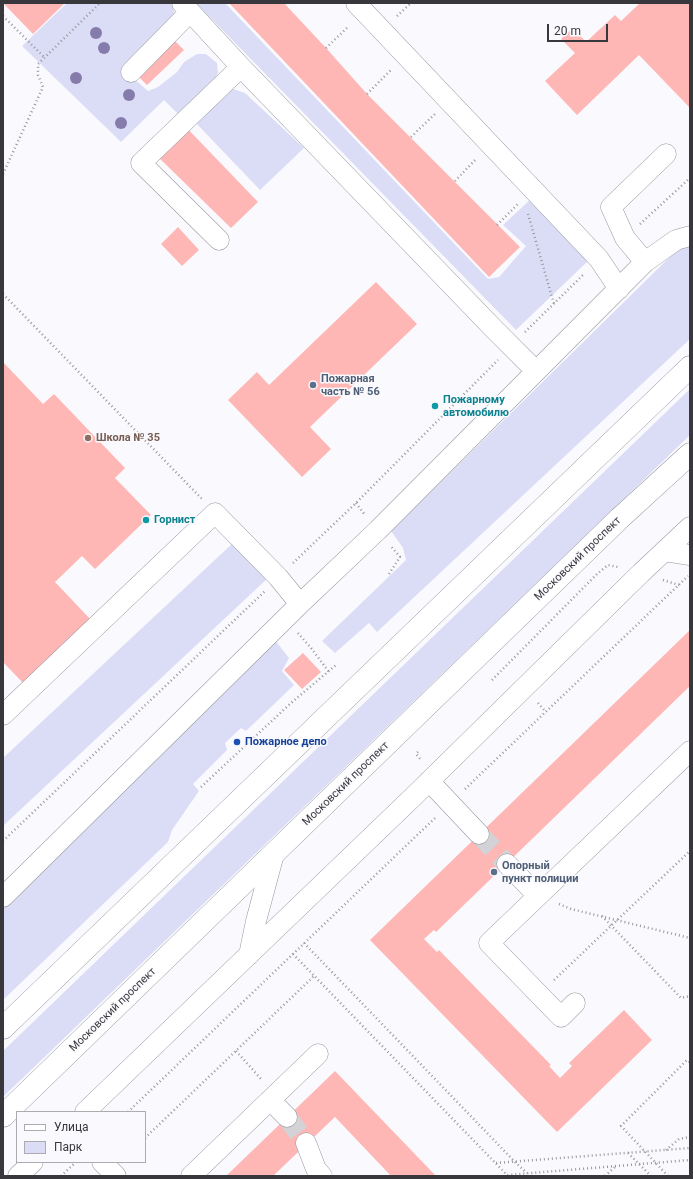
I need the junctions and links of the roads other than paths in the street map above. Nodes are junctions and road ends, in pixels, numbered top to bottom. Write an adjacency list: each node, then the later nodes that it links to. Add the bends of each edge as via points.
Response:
1 (186, 7): 3 (street); 4 (street)
2 (360, 7): 9 (street, via 491,144 528,193 599,259)
3 (240, 67): 7 (street, via 140,163); 11 (street)
4 (131, 72)
5 (666, 154): 8 (street, via 611,207 625,238)
6 (690, 236): 8 (street, via 676,240)
7 (219, 240)
8 (645, 262): 9 (street)
9 (619, 289): 11 (street)
10 (690, 367): 27 (main road)
11 (536, 371): 16 (street, via 378,530)
12 (690, 454): 21 (main road, Московский проспект, via 620,518)
13 (690, 527): 14 (street)
14 (664, 551): 15 (street); 19 (street)
15 (690, 555)
16 (300, 604): 17 (street, via 278,577 215,513); 24 (street)
17 (3, 715)
18 (690, 751): 23 (street)
19 (429, 781): 20 (street); 25 (street)
20 (479, 834)
21 (274, 854): 25 (street); 31 (main road, Московский проспект)
22 (507, 864): 23 (street)
23 (538, 896): 26 (street, via 489,942 560,1017)
24 (3, 897)
25 (249, 955): 30 (street)
26 (575, 1003)
27 (3, 1028)
28 (318, 1054): 29 (street)
29 (273, 1097): 32 (street); 38 (street)
30 (86, 1111)
31 (3, 1116)
32 (287, 1117)
33 (306, 1143): 39 (street, via 316,1169)
34 (32, 1163): 36 (street)
35 (103, 1163): 37 (street)
36 (18, 1176)
37 (116, 1176)
38 (191, 1176)
39 (322, 1176)

